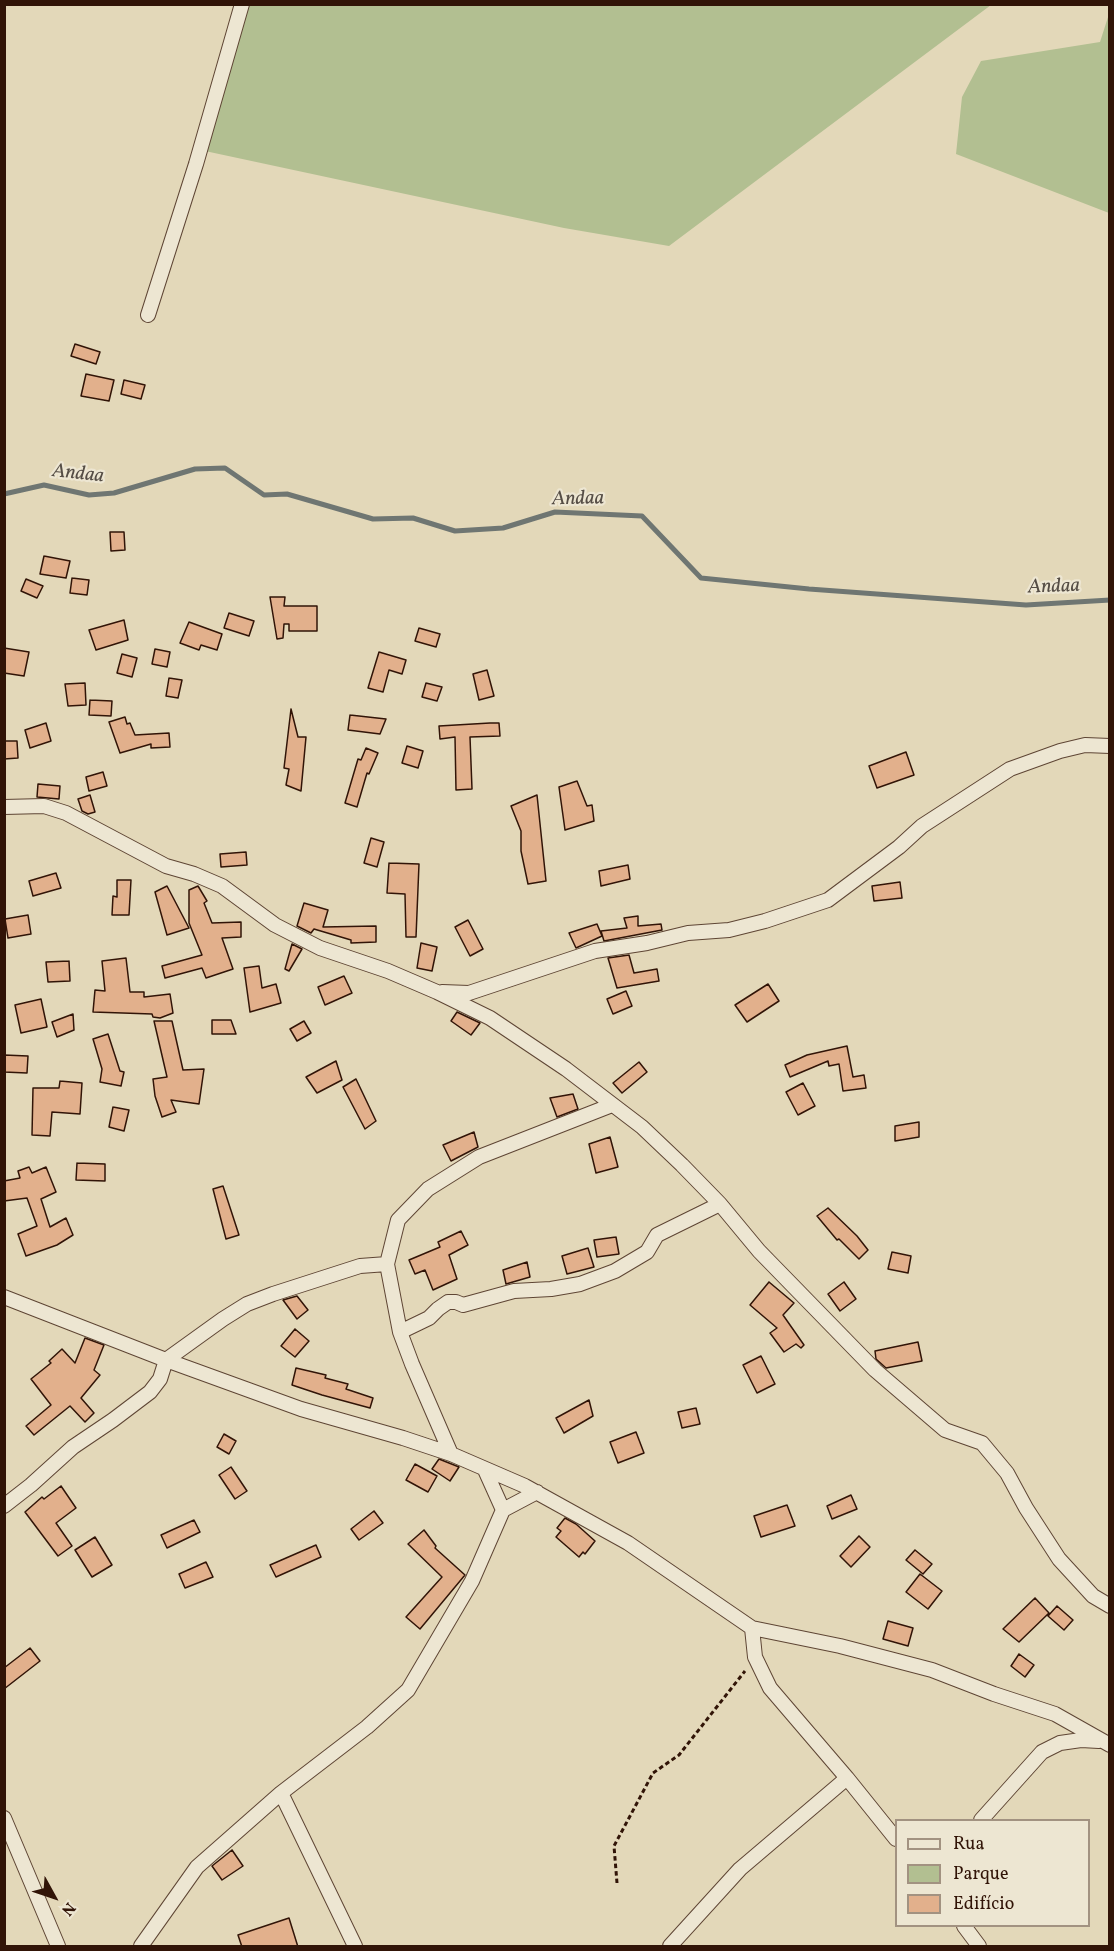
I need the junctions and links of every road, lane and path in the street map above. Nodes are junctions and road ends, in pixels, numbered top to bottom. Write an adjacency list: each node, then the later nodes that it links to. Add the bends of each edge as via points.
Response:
1 (242, 4): 2 (street)
2 (148, 315)
3 (1110, 746): 5 (street, via 1085,745 1010,769 922,826 828,900 729,930 688,933 595,951 469,993)
4 (4, 807): 5 (street, via 44,806 66,813 166,866 222,886 275,925 320,948)
5 (437, 992): 6 (street, via 490,1018)
6 (612, 1105): 7 (street, via 642,1127); 8 (street, via 479,1157 428,1189 398,1220)
7 (720, 1204): 10 (street, via 657,1235 647,1252 615,1270 580,1284 514,1291 464,1305 448,1302 429,1318); 17 (street, via 759,1251 875,1370 945,1430 982,1443 1007,1473 1059,1558 1093,1596)
8 (387, 1264): 10 (street); 11 (street, via 360,1266 247,1304)
9 (4, 1297): 11 (street)
10 (400, 1332): 12 (street)
11 (166, 1360): 12 (street, via 301,1409); 15 (street, via 160,1379 150,1392 73,1447)
12 (451, 1454): 13 (street)
13 (485, 1470): 14 (street); 16 (street)
14 (537, 1492): 16 (street); 18 (street, via 628,1543)
15 (4, 1506)
16 (503, 1510): 22 (street, via 472,1581 408,1690)
17 (1110, 1606)
18 (752, 1628): 19 (street); 20 (street, via 932,1670 1055,1714)
19 (755, 1658): 21 (street, via 770,1688); 26 (path, via 679,1755 653,1773 614,1846)
20 (1107, 1743): 24 (street, via 1081,1740 1060,1743 1042,1752)
21 (847, 1778): 25 (street); 28 (street, via 740,1869)
22 (281, 1793): 30 (street, via 197,1867); 31 (street)
23 (4, 1818): 29 (street)
24 (983, 1819)
25 (895, 1837)
26 (617, 1882)
27 (965, 1927): 32 (street)
28 (676, 1944)
29 (58, 1947)
30 (141, 1947)
31 (355, 1947)
32 (979, 1947)

